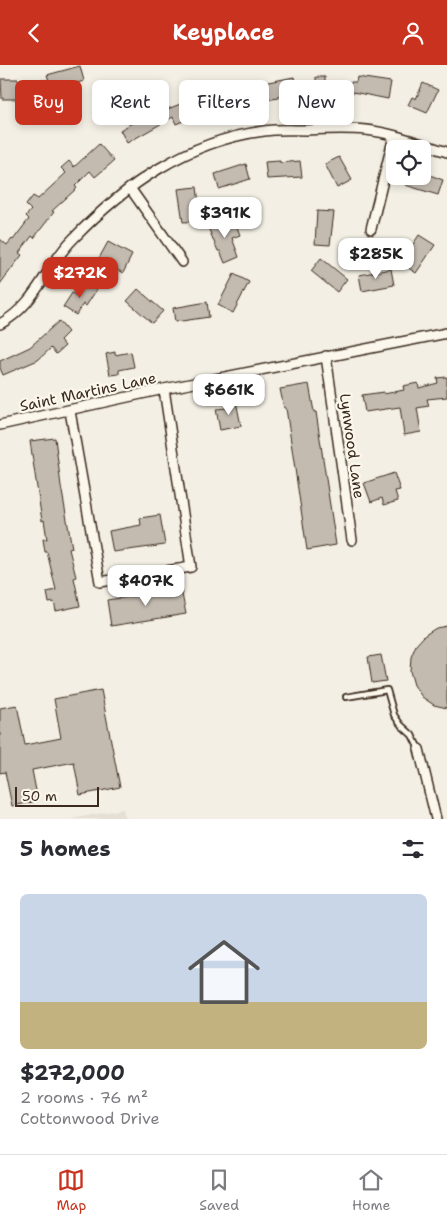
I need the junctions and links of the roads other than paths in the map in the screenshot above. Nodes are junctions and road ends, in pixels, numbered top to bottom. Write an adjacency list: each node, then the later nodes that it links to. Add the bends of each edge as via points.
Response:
1 (394, 136): 2 (street); 3 (street, via 367,130 339,129 265,131 238,136 178,157); 4 (street)
2 (447, 152)
3 (130, 188): 5 (street); 6 (street, via 98,212 68,244 26,305)
4 (371, 229)
5 (182, 262)
6 (0, 325)
7 (447, 333): 8 (street, Saint Martins Lane)
8 (326, 357): 9 (street, Saint Martins Lane); 12 (street, Lynwood Lane)
9 (164, 389): 10 (street, Saint Martins Lane); 10 (street, via 191,567 100,582)
10 (70, 411): 11 (street, Saint Martins Lane)
11 (0, 425)
12 (352, 540)
13 (346, 697): 14 (lane, via 387,690 394,715 412,735)
14 (419, 749): 15 (street)
15 (436, 819)

